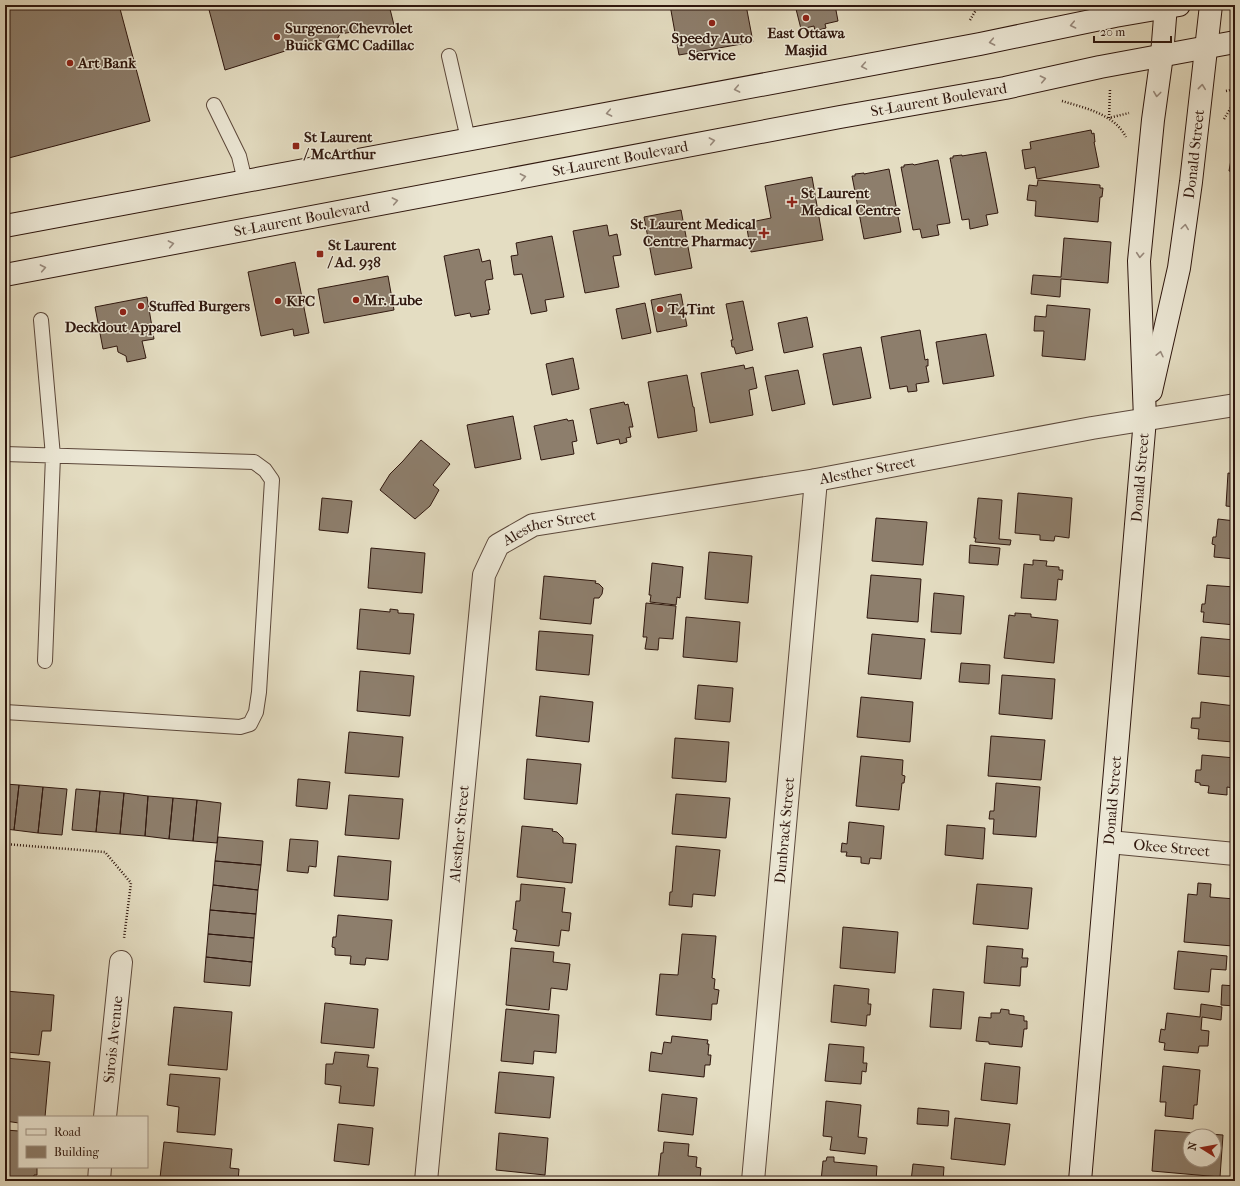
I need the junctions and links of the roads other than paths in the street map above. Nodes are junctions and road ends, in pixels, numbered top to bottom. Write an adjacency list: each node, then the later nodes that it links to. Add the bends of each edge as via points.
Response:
1 (1211, 5): 4 (street, Donald Street)
2 (1170, 6): 5 (street, Donald Street); 8 (street, one-way to 8)
3 (1235, 42): 4 (street, St-Laurent Boulevard)
4 (1206, 46): 5 (street, St-Laurent Boulevard); 14 (street, Donald Street, one-way to 4, via 1179,268)
5 (1162, 55): 11 (street, St-Laurent Boulevard, one-way to 5, via 1005,88); 14 (street, Donald Street, one-way to 14, via 1139,261)
6 (450, 56): 8 (lane)
7 (214, 105): 9 (lane, via 239,156)
8 (468, 140): 9 (street)
9 (245, 181): 10 (street)
10 (5, 226)
11 (5, 275)
12 (41, 320): 16 (lane)
13 (1235, 405): 14 (street, Alesther Street)
14 (1145, 419): 17 (street, Alesther Street); 20 (street, Donald Street)
15 (5, 454): 16 (lane)
16 (53, 456): 18 (lane); 19 (lane, via 254,462 265,470 272,480 256,712 250,724 240,727)
17 (816, 480): 26 (street, Alesther Street, via 533,525 498,545 484,575); 27 (street, Dunbrack Street)
18 (44, 661)
19 (5, 712)
20 (1109, 842): 21 (street, Okee Street); 28 (street, Donald Street)
21 (1235, 854)
22 (121, 962): 23 (street, Sirois Avenue)
23 (105, 1116)
24 (100, 1168): 25 (street)
25 (99, 1181)
26 (426, 1181)
27 (753, 1181)
28 (1080, 1181)

